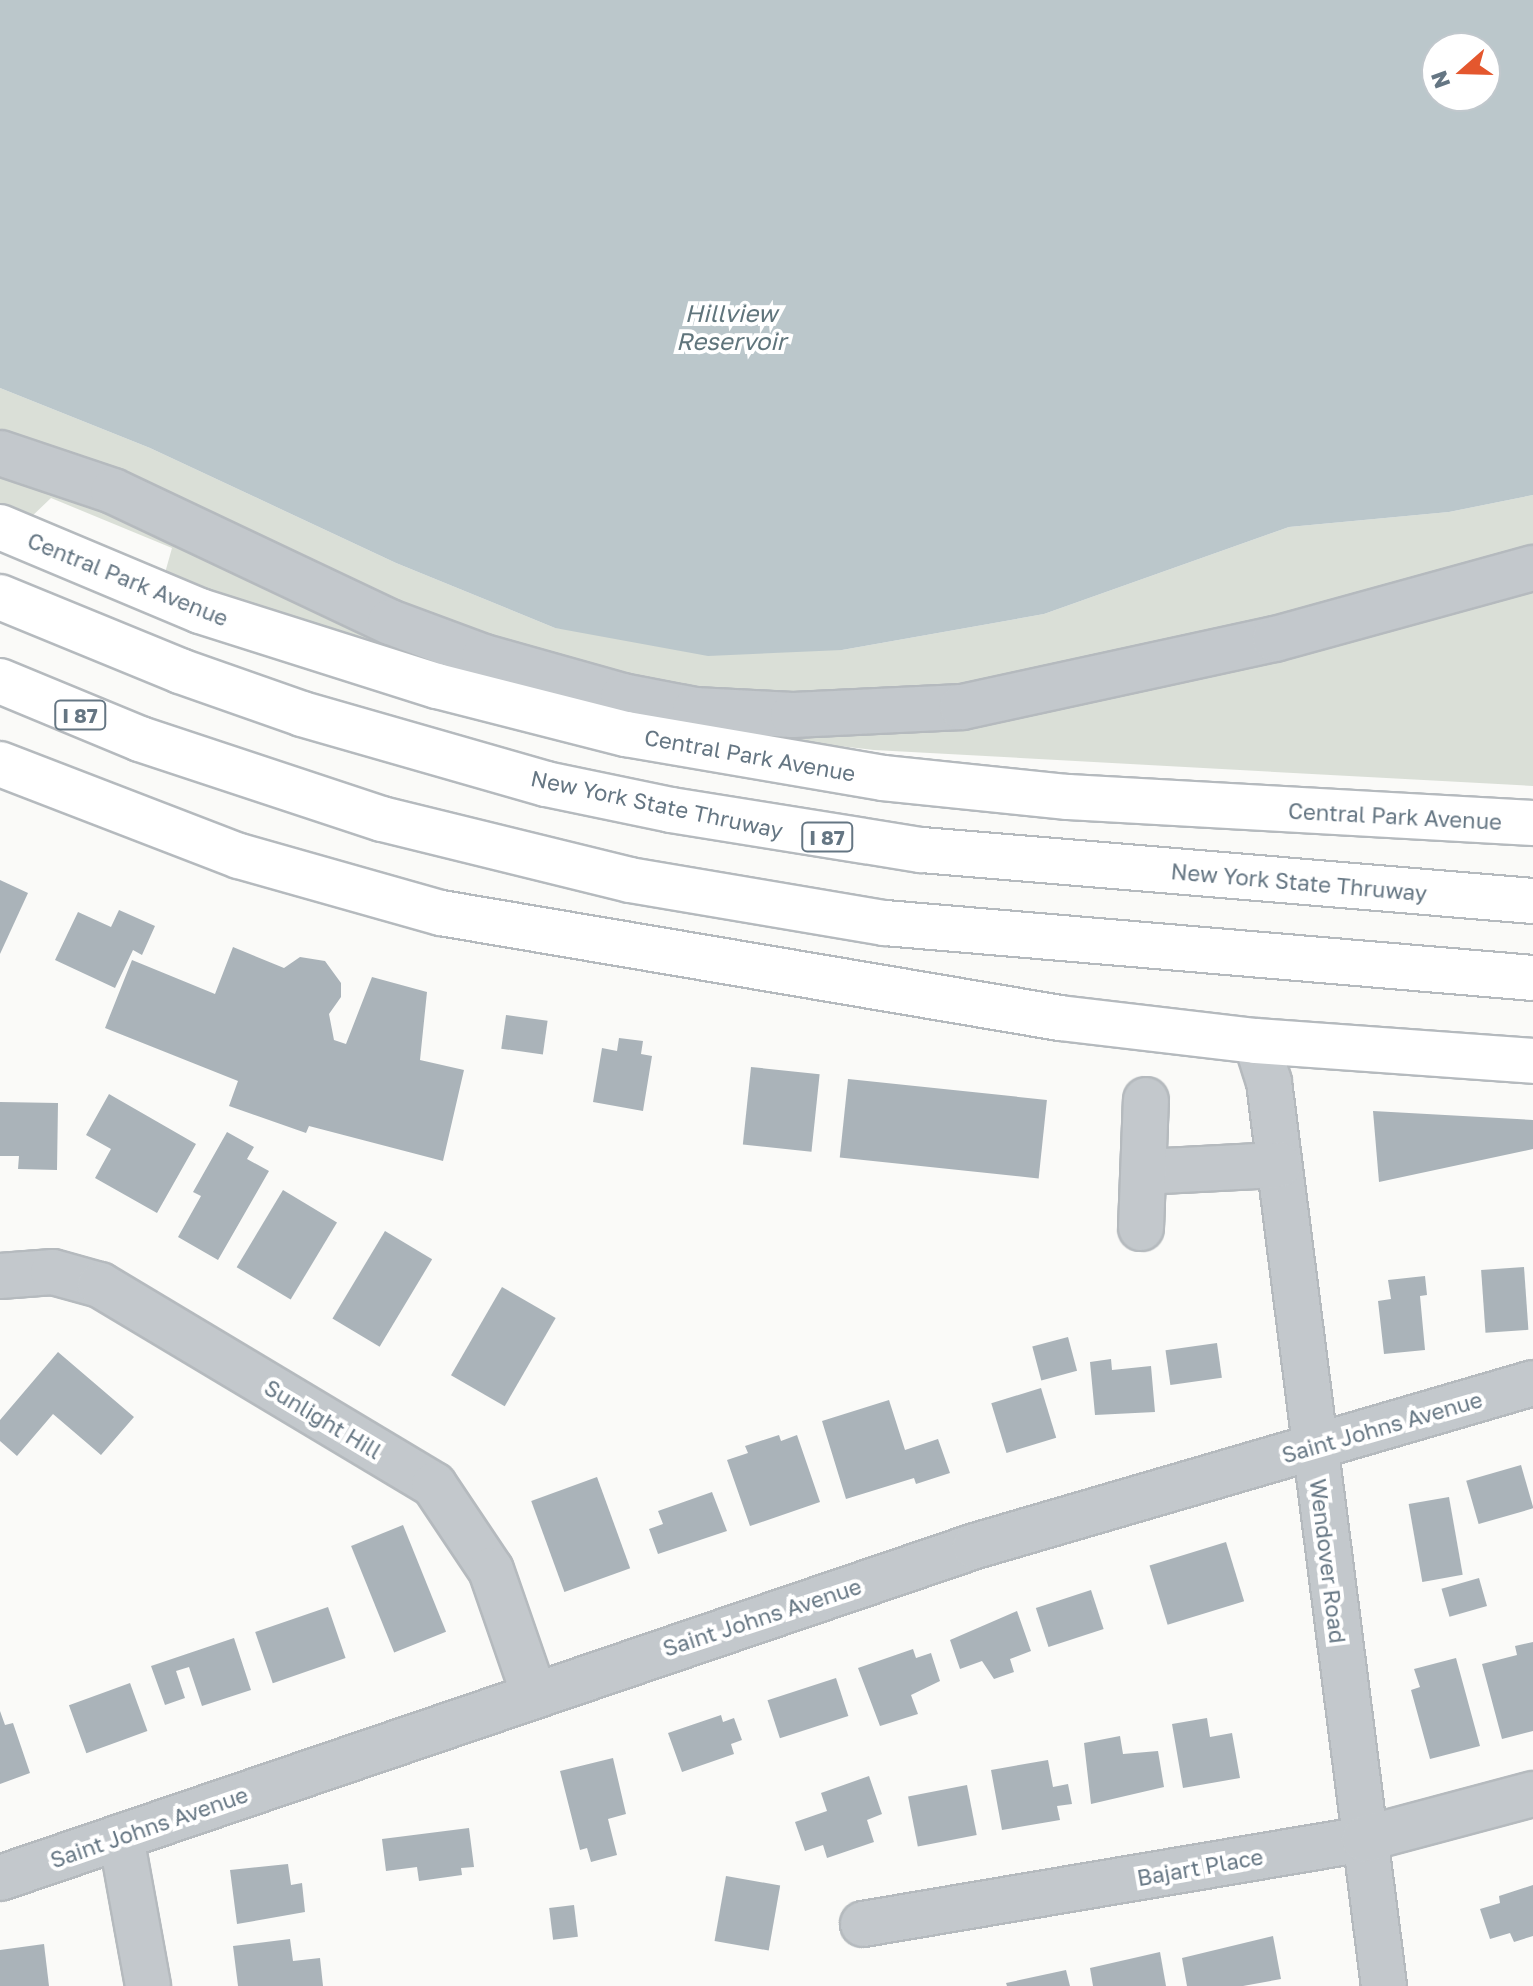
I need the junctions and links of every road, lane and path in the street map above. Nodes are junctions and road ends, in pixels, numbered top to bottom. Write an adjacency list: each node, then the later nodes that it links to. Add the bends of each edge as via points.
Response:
1 (0, 453): 3 (street, via 113,491 390,622 484,657 695,710 822,715 962,707 1275,639)
2 (0, 527): 7 (main road, Central Park Avenue, via 200,611 437,686 654,740 883,778 1068,797)
3 (1533, 568)
4 (0, 597): 8 (main road, New York State Thruway / I 87, via 302,714 546,784 671,810 922,850)
5 (0, 681): 9 (main road, I 87, via 140,739 382,819 630,880 899,925)
6 (0, 764): 10 (main road, via 239,856 441,913 1060,1018)
7 (1533, 823)
8 (1520, 899)
9 (1529, 978)
10 (1256, 1041): 11 (main road); 13 (street, Wendover Road, via 1269,1082)
11 (1533, 1061)
12 (1146, 1100): 14 (street)
13 (1279, 1165): 14 (street); 18 (street, Wendover Road)
14 (1144, 1172): 15 (street)
15 (1141, 1228)
16 (0, 1276): 19 (street, Sunlight Hill, via 53,1272 100,1285 434,1485 491,1570)
17 (1533, 1383): 18 (street, Saint Johns Avenue)
18 (1313, 1447): 19 (street, Saint Johns Avenue, via 975,1546); 22 (street, Wendover Road)
19 (534, 1694): 21 (street, Saint Johns Avenue)
20 (1533, 1794): 22 (street, Bajart Place)
21 (121, 1837): 23 (street, Saint Johns Avenue); 25 (street)
22 (1364, 1839): 24 (street, Bajart Place); 26 (street, Wendover Road)
23 (0, 1878)
24 (863, 1924)
25 (148, 1986)
26 (1384, 1986)

